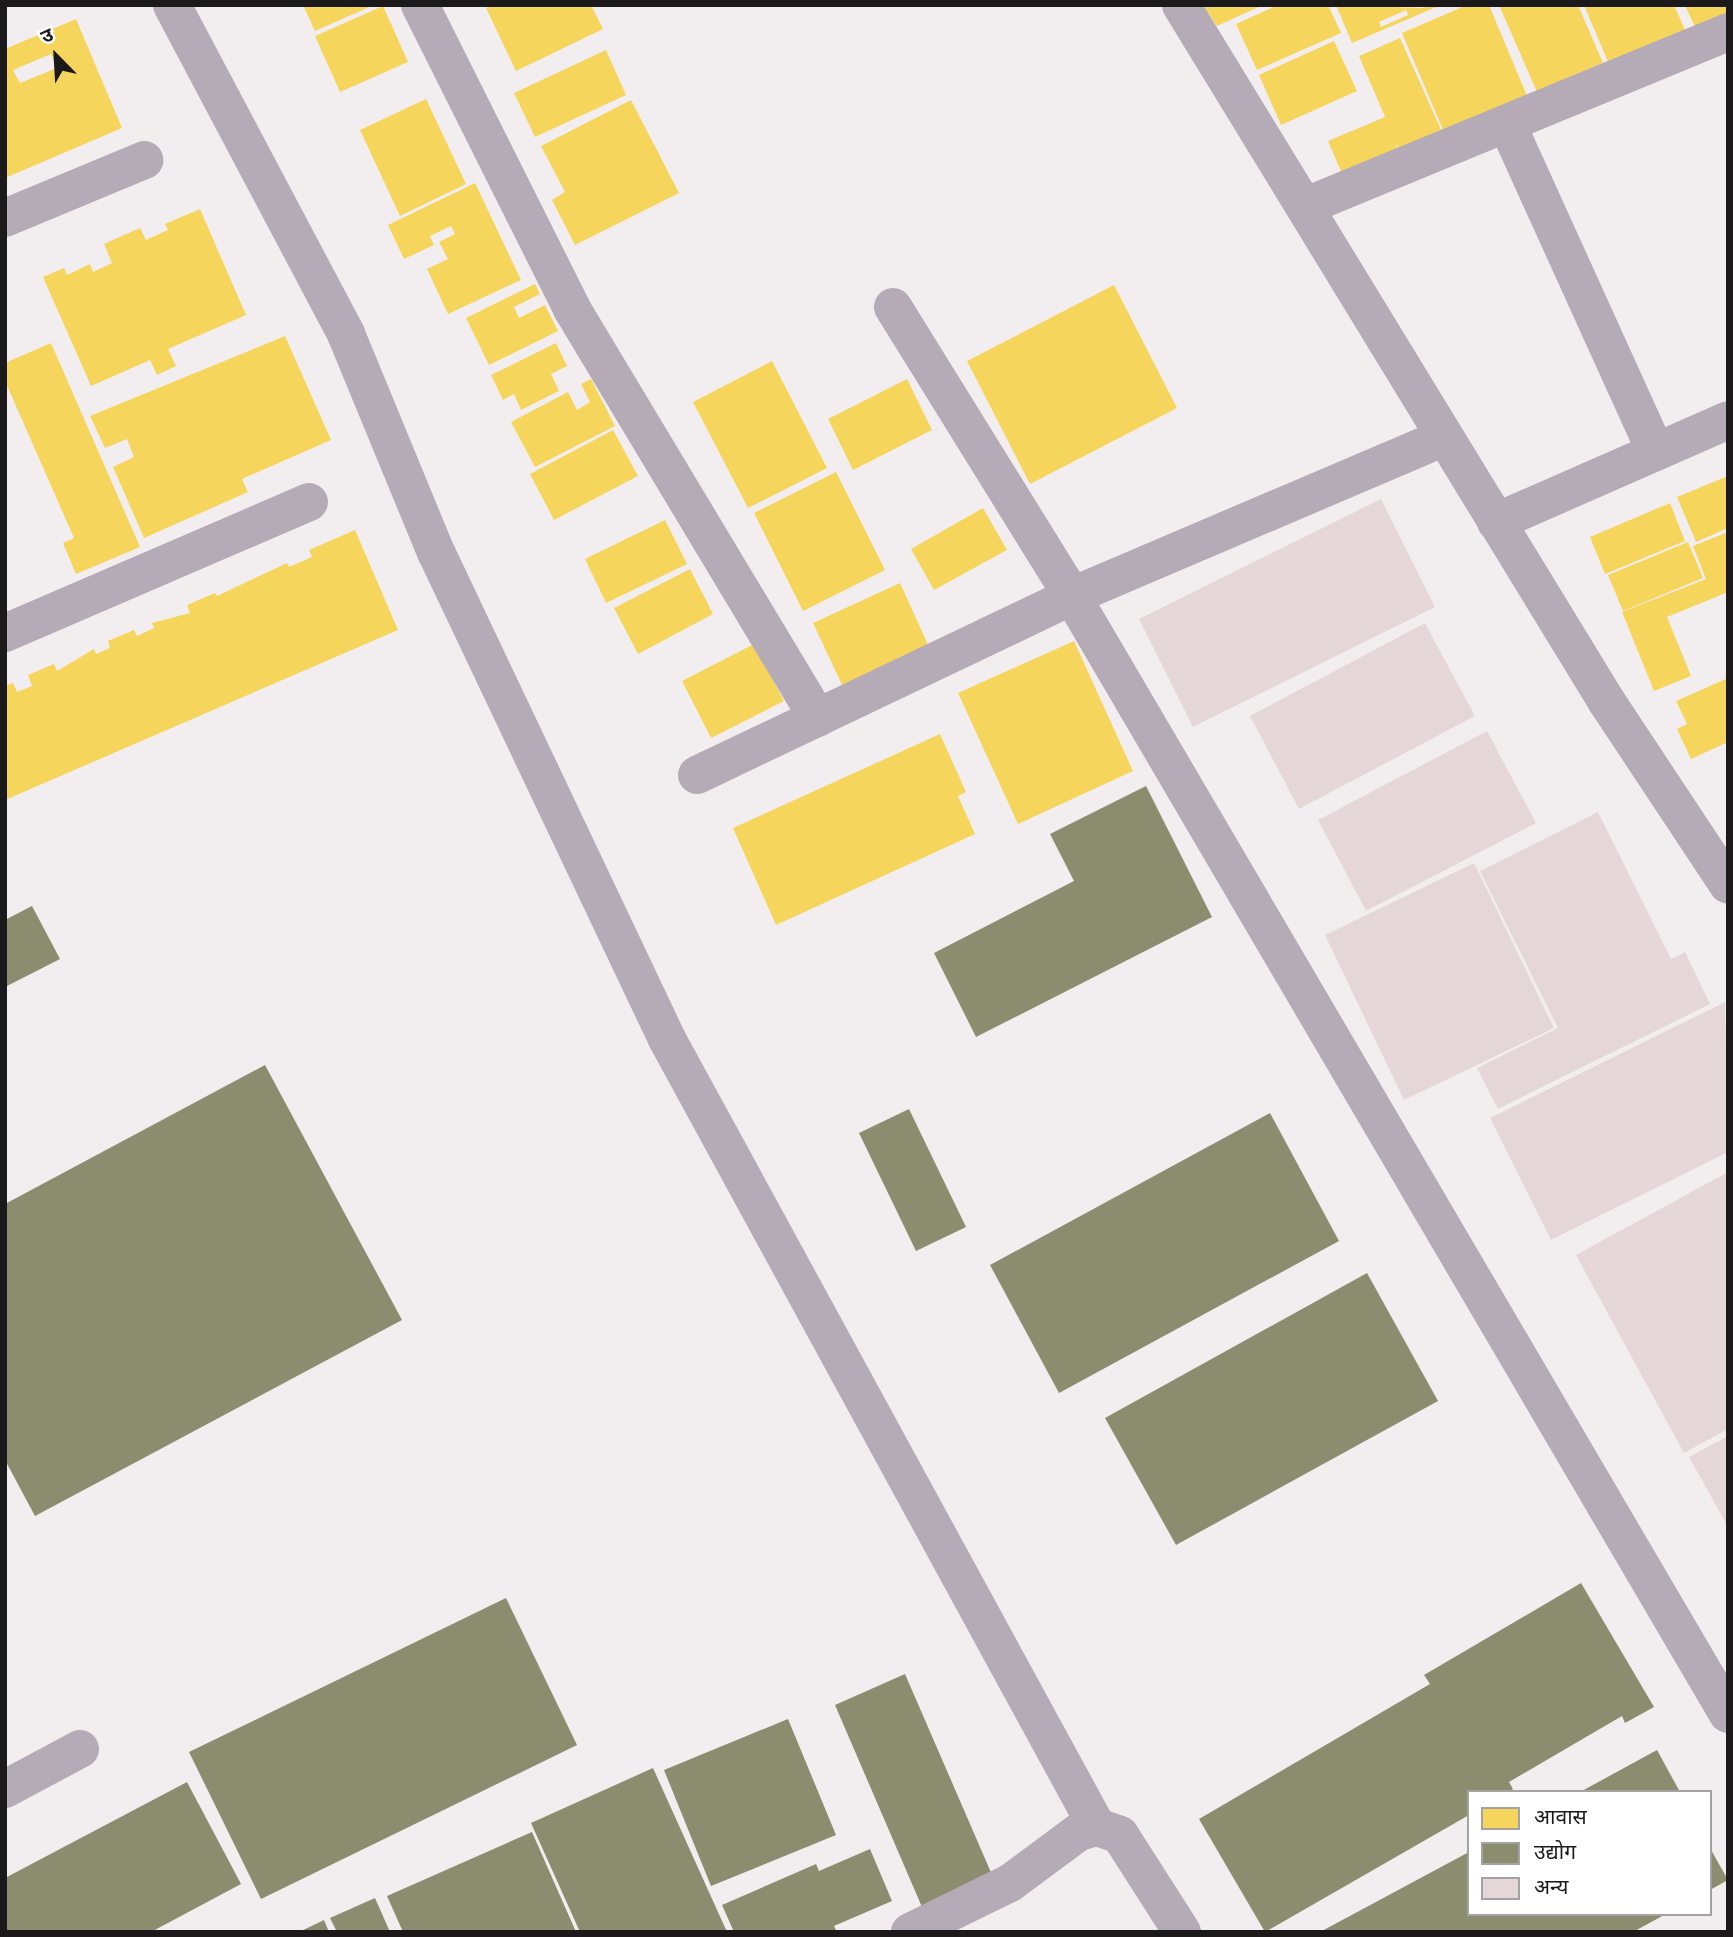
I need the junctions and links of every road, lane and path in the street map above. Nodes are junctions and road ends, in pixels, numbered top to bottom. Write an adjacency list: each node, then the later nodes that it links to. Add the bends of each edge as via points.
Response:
1 (172, 5): 23 (street, via 346,334 436,552 667,1039)
2 (420, 5): 17 (street, via 572,309)
3 (1181, 5): 7 (street)
4 (1725, 41): 5 (street)
5 (1507, 124): 7 (street); 12 (street)
6 (144, 160): 8 (street)
7 (1306, 206): 11 (street)
8 (5, 218)
9 (893, 307): 15 (street)
10 (1728, 420): 12 (street)
11 (1445, 437): 14 (street); 15 (street)
12 (1656, 452): 14 (street)
13 (309, 502): 16 (street)
14 (1496, 522): 19 (street)
15 (1072, 596): 17 (street); 20 (street)
16 (5, 633)
17 (818, 718): 18 (street)
18 (697, 775)
19 (1728, 885)
20 (1728, 1714)
21 (80, 1749): 22 (street)
22 (5, 1789)
23 (1097, 1828): 24 (street, via 1079,1832 1010,1883); 25 (street, via 1120,1835)
24 (910, 1932)
25 (1182, 1932)

